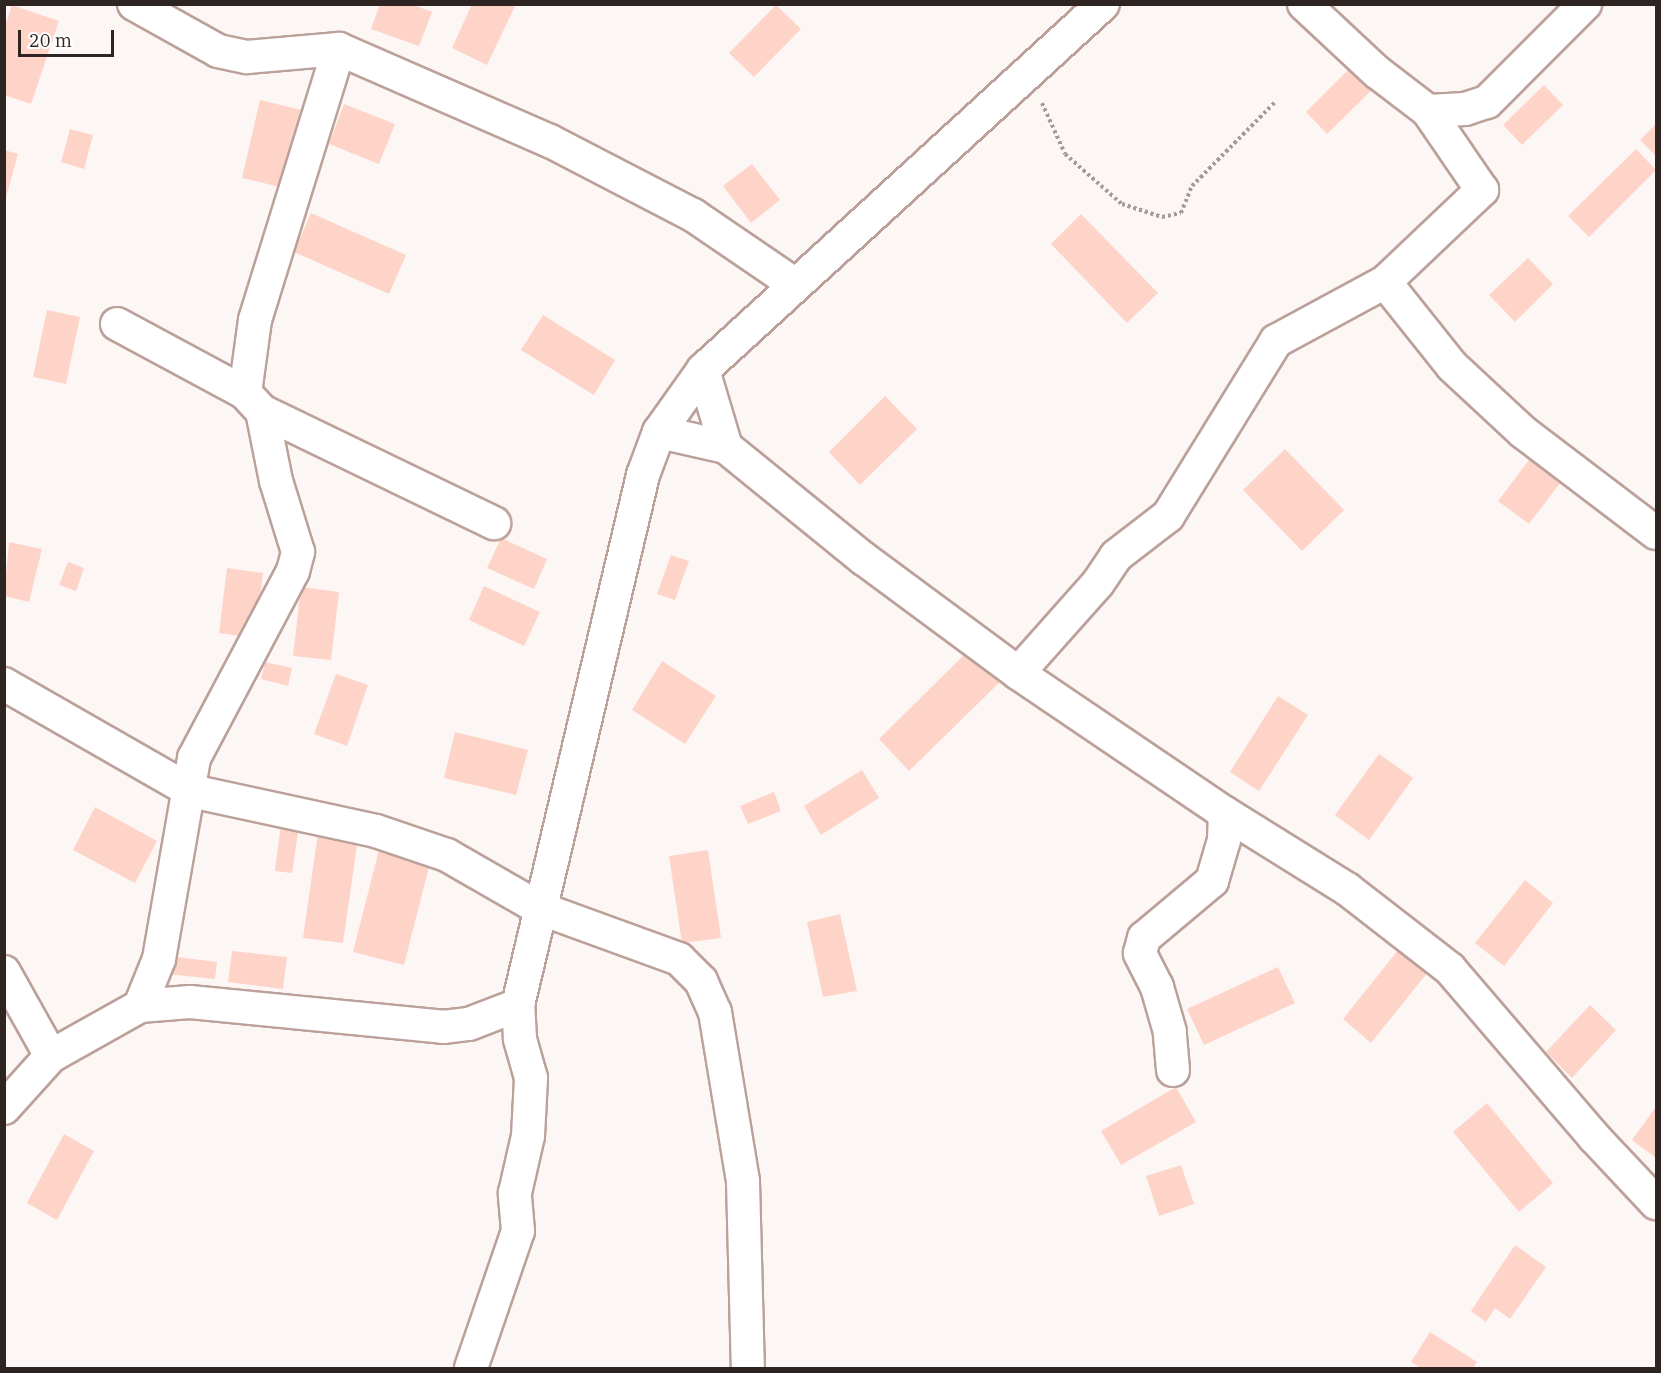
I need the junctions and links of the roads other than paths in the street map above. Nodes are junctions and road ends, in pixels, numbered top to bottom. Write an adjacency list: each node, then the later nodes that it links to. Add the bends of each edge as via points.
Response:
1 (134, 4): 5 (street, via 218,51 247,57)
2 (1103, 4): 8 (street)
3 (1304, 4): 6 (street, via 1377,72)
4 (1585, 4): 6 (street, via 1487,102 1465,109)
5 (339, 50): 8 (street, via 550,141 693,214); 11 (street, via 255,320)
6 (1428, 111): 7 (street, via 1482,190)
7 (1385, 282): 15 (street, via 1452,366 1523,432); 16 (street, via 1276,341 1168,516 1116,556 1098,583)
8 (794, 284): 10 (street)
9 (117, 324): 11 (street)
10 (703, 370): 12 (street); 13 (street)
11 (253, 402): 14 (street); 18 (street, via 298,552 293,571 201,739 194,758)
12 (659, 432): 13 (street); 20 (street, via 643,475)
13 (726, 447): 16 (street, via 864,559)
14 (494, 523)
15 (1656, 533)
16 (1018, 673): 19 (street)
17 (4, 684): 18 (street)
18 (191, 791): 20 (street, via 376,831 437,852); 23 (street, via 159,959)
19 (1225, 813): 25 (street, via 1224,840 1212,881 1144,938 1140,953 1157,987 1170,1032); 27 (street, via 1347,889 1450,969)
20 (539, 908): 22 (street); 29 (street, via 679,958 701,981 710,1001 743,1182)
21 (4, 972): 24 (street)
22 (518, 1005): 23 (street, via 469,1024 442,1027 190,1002); 28 (street, via 520,1039 531,1078 528,1136 515,1193 518,1231)
23 (140, 1006): 24 (street)
24 (51, 1056): 26 (street)
25 (1173, 1070)
26 (4, 1108)
27 (1656, 1203)
28 (471, 1368)
29 (748, 1368)

